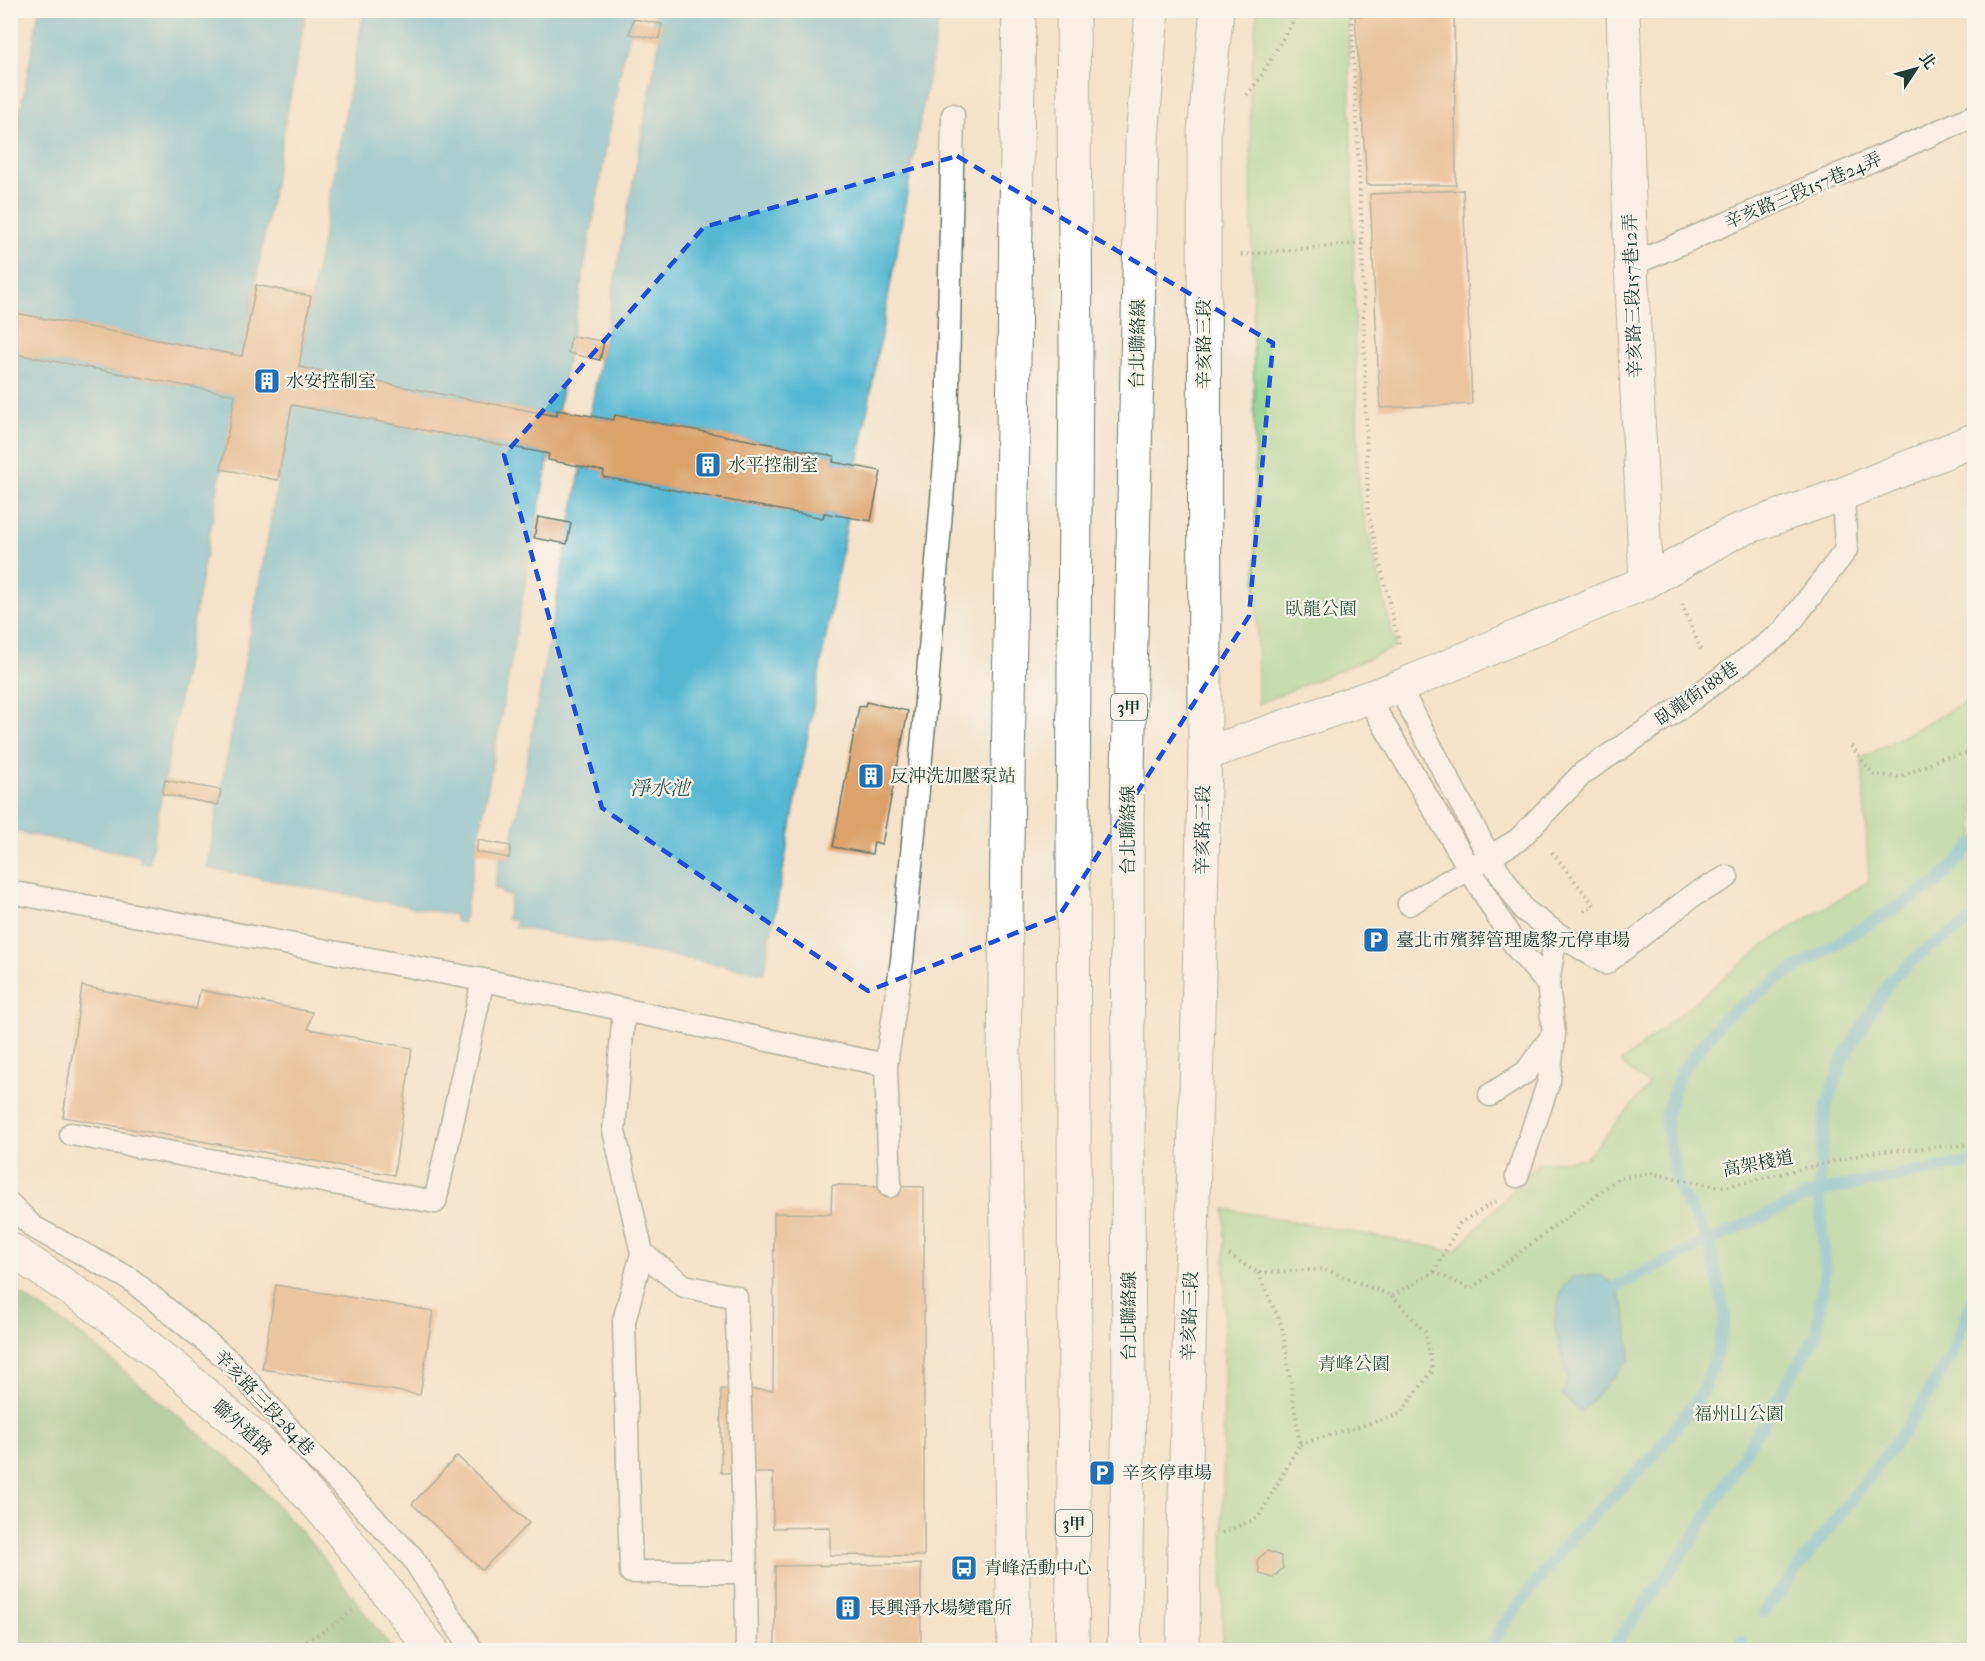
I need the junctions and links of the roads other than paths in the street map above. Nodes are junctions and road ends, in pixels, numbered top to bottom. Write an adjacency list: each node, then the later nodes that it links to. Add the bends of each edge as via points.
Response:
1 (1019, 10): 37 (main road, via 1005,1054)
2 (1073, 10): 38 (main road, 3甲, via 1076,334)
3 (1152, 10): 39 (main road, 台北聯絡線 / 3甲, via 1142,140 1127,806 1130,1404)
4 (1217, 10): 14 (main road, 辛亥路三段, via 1204,131)
5 (1623, 10): 8 (main road, 辛亥路三段157巷12弄)
6 (953, 115): 25 (lane, via 947,436 902,961)
7 (1974, 116): 8 (lane, 辛亥路三段157巷24弄)
8 (1631, 265): 11 (main road, 辛亥路三段157巷12弄)
9 (1974, 440): 10 (main road)
10 (1843, 494): 11 (main road, via 1734,532); 15 (lane, 臥龍街188巷, via 1846,550 1784,632 1583,772 1518,840)
11 (1657, 576): 12 (main road)
12 (1400, 687): 13 (main road); 15 (lane)
13 (1368, 698): 14 (main road); 16 (lane)
14 (1205, 754): 40 (main road, 辛亥路三段)
15 (1490, 858): 16 (lane, 臥龍街188巷); 20 (lane, via 1524,910)
16 (1469, 868): 19 (lane, 臥龍街188巷); 22 (lane, via 1516,947)
17 (1727, 877): 20 (lane, via 1692,896 1606,963)
18 (10, 892): 21 (lane)
19 (1409, 904)
20 (1557, 933): 22 (lane)
21 (483, 980): 23 (lane); 27 (lane, via 435,1202)
22 (1548, 984): 24 (lane)
23 (624, 1010): 25 (lane); 32 (lane, via 614,1131)
24 (1554, 1034): 26 (lane, via 1526,1072); 28 (lane, via 1549,1081)
25 (885, 1065): 29 (lane)
26 (1490, 1095)
27 (71, 1134)
28 (1517, 1176)
29 (890, 1186)
30 (10, 1204): 35 (lane, 辛亥路三段284巷, via 33,1227 130,1279 232,1363 309,1452 412,1557)
31 (10, 1249): 34 (main road, 聯外道路, via 96,1306 267,1449 333,1522)
32 (642, 1253): 33 (lane, via 684,1286 736,1297); 33 (lane, via 624,1321 631,1572)
33 (746, 1572): 36 (lane)
34 (432, 1650)
35 (472, 1650)
36 (747, 1650)
37 (1014, 1650)
38 (1072, 1650)
39 (1124, 1650)
40 (1183, 1650)

